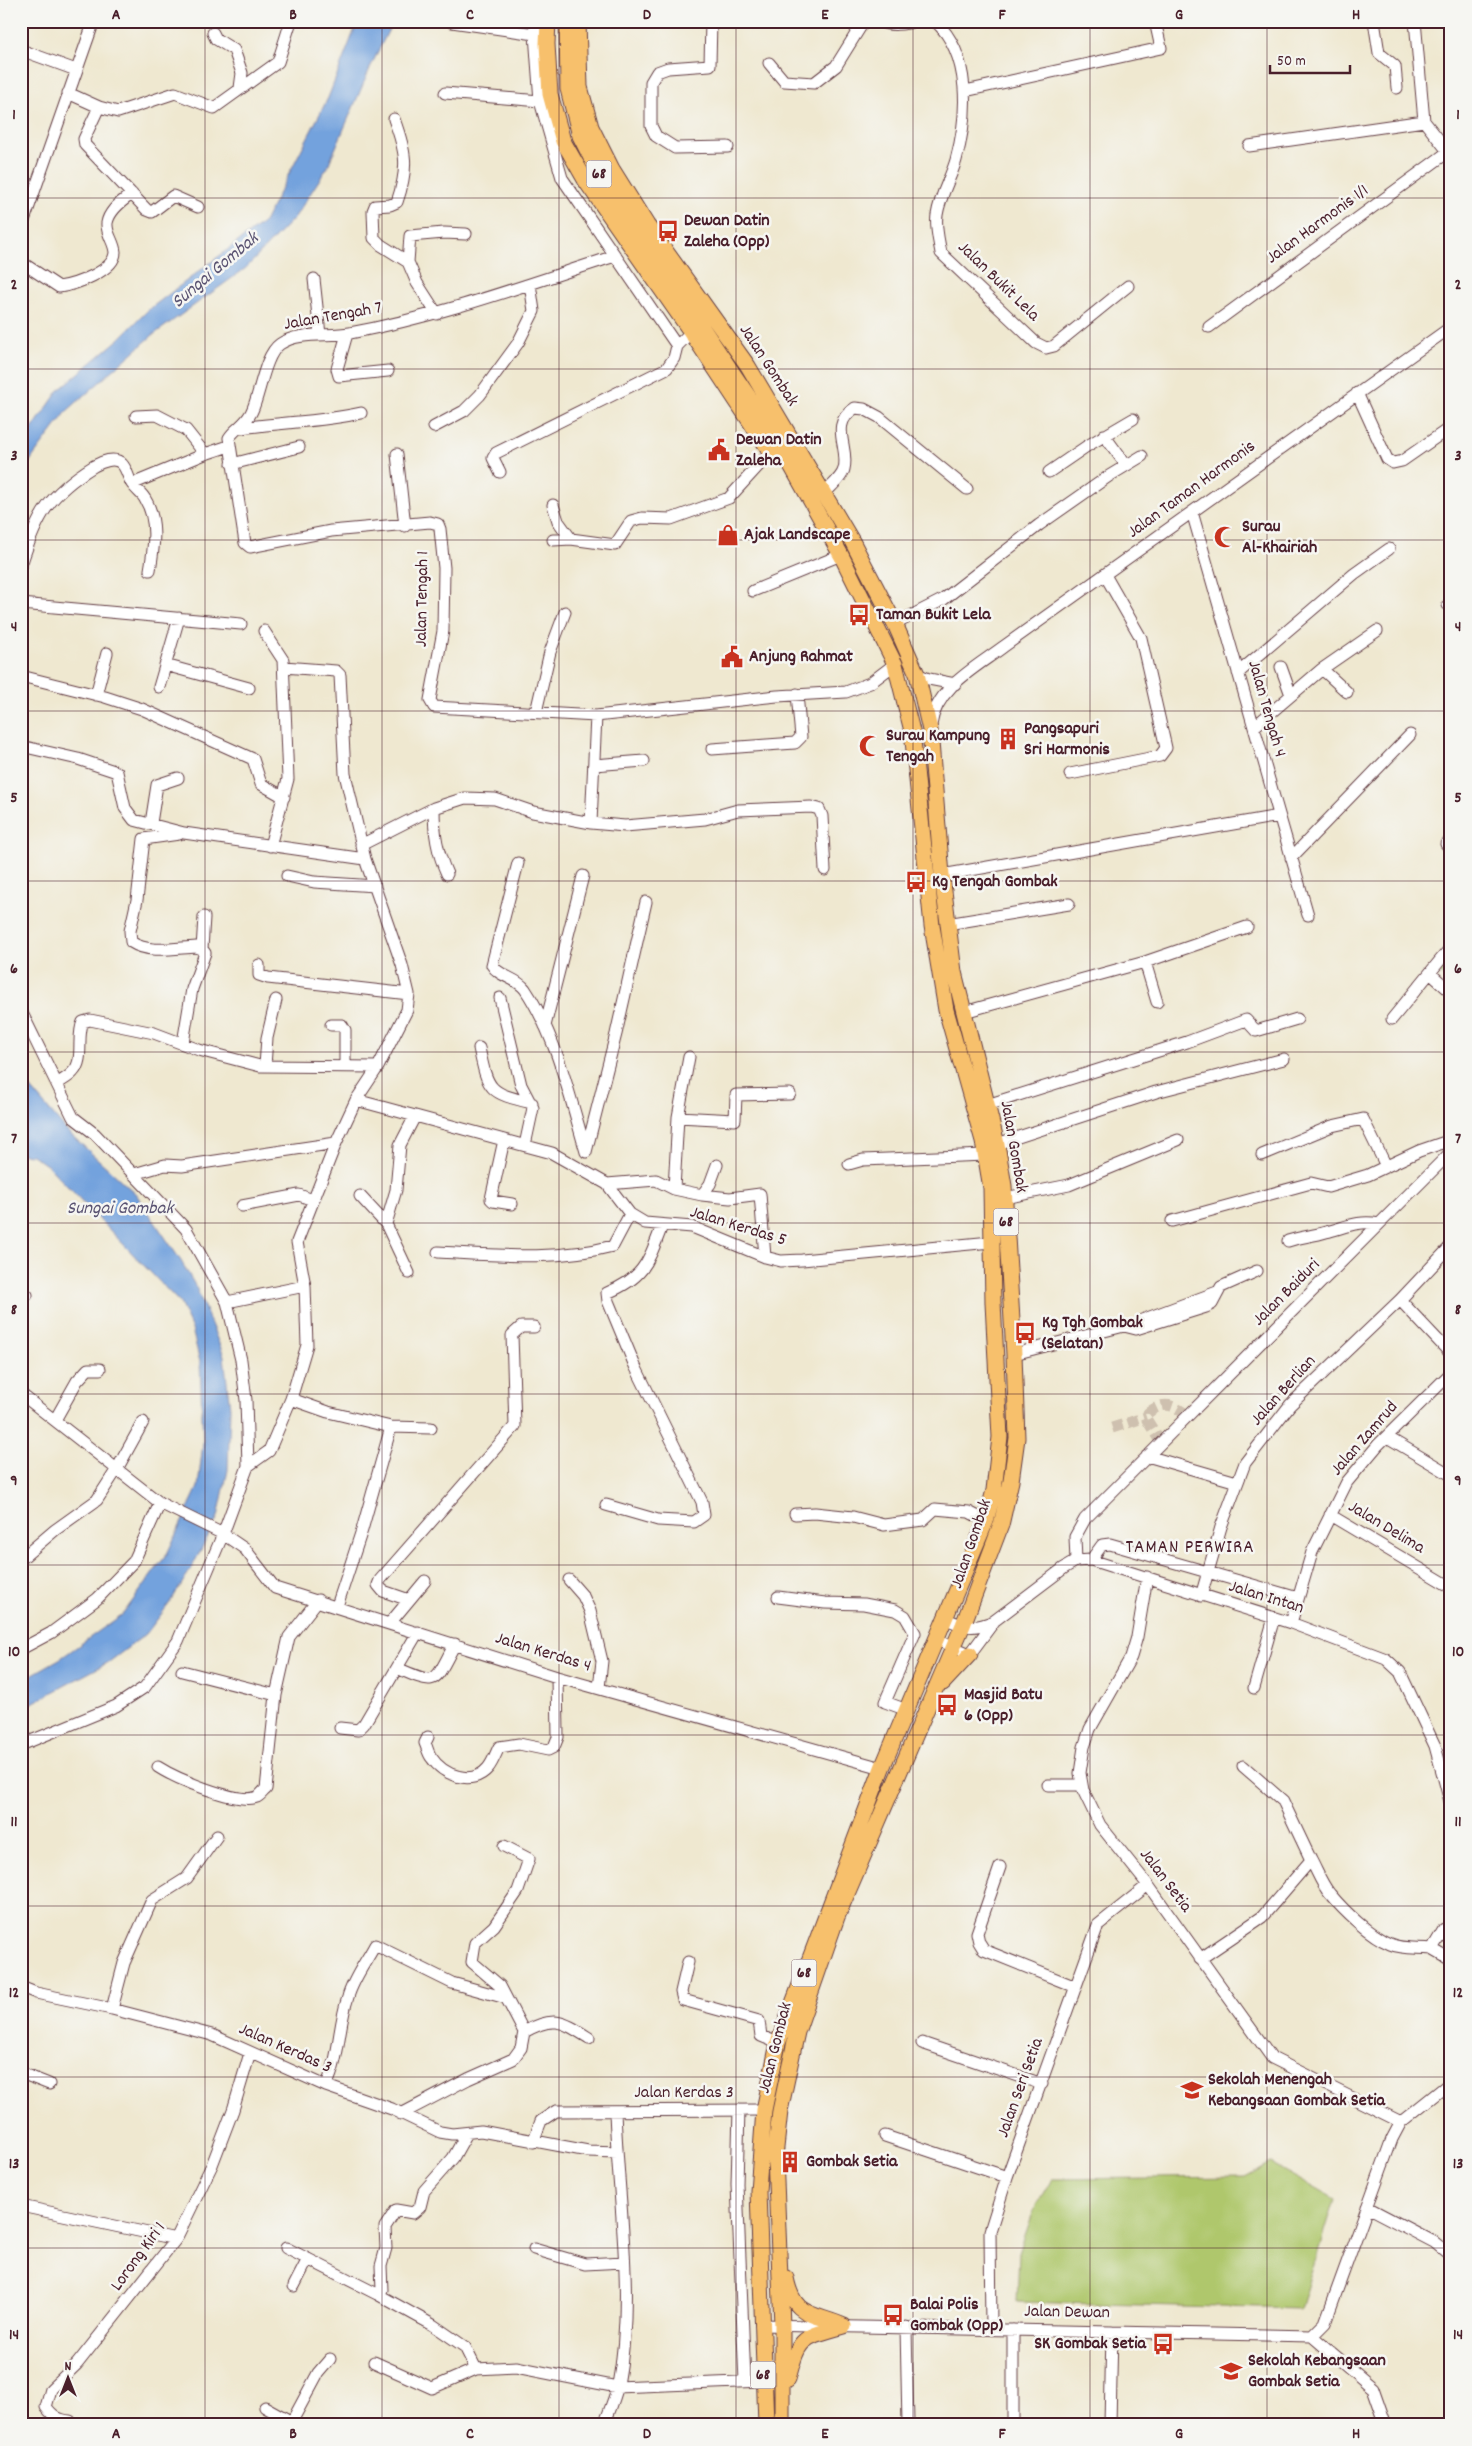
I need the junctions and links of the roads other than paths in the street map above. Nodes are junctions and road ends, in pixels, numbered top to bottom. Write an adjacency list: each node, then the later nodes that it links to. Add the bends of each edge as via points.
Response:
1 (94, 21): 20 (street)
2 (291, 21): 21 (street, via 278,62)
3 (538, 21): 17 (street)
4 (548, 21): 46 (main road, via 550,94 563,141 587,183)
5 (567, 21): 65 (main road, Jalan Gombak / 68, via 568,89 580,136 600,176 773,433)
6 (578, 21): 72 (main road, Jalan Gombak / 68, via 580,87 591,126 612,169 647,225 748,366)
7 (711, 21): 31 (street, via 710,64 668,68 658,72 652,82 651,126 656,136 675,148)
8 (864, 21): 19 (street, via 836,66 814,83 784,81)
9 (879, 21): 10 (street, via 908,24)
10 (914, 21)
11 (935, 21): 23 (street, Jalan Bukit Lela, via 959,60)
12 (1155, 21): 23 (street, via 1161,48)
13 (1374, 21): 22 (street, via 1379,53 1395,66)
14 (1415, 21): 29 (street)
15 (452, 22): 17 (street)
16 (213, 33): 21 (street, via 216,39 234,50 242,74)
17 (536, 34): 26 (street)
18 (21, 50): 20 (street)
19 (769, 63)
20 (76, 70): 24 (street)
21 (240, 88): 27 (street, via 214,108 175,93 118,112)
22 (1397, 88)
23 (965, 91): 42 (street, Jalan Bukit Lela, via 956,160 937,216 941,253 948,262 1046,348 1054,346)
24 (68, 93): 27 (street); 35 (street)
25 (445, 93): 26 (street)
26 (540, 101): 37 (street, via 562,178)
27 (99, 107): 33 (street, via 84,139 86,145)
28 (394, 119): 39 (street, via 406,157 404,173 397,202 375,206 373,229 374,238 381,245)
29 (1424, 121): 30 (street); 32 (street)
30 (1250, 146)
31 (728, 147)
32 (1449, 154): 44 (street, Jalan Harmonis 1/1)
33 (132, 194): 34 (street, via 152,212 173,196); 38 (street, via 107,220 107,231 115,254 107,268 72,285 59,287)
34 (198, 207)
35 (21, 229)
36 (466, 234): 39 (street, via 410,236)
37 (615, 256): 41 (street, Jalan Tengah 7); 49 (street)
38 (21, 262)
39 (408, 262): 43 (street)
40 (314, 279): 48 (street)
41 (530, 284): 43 (street, Jalan Tengah 7); 55 (street, via 534,311 518,342 480,395 464,411)
42 (1128, 286)
43 (437, 314): 47 (street, Jalan Tengah 7)
44 (1209, 326)
45 (1451, 327): 51 (street, Jalan Taman Harmonis)
46 (691, 332): 49 (street); 61 (main road)
47 (347, 334): 48 (street, Jalan Tengah 7); 50 (street, via 337,369 339,376)
48 (320, 336): 57 (street, Jalan Tengah 7, via 289,339 278,345 252,412)
49 (677, 346): 68 (street, via 667,368 496,452 492,458)
50 (388, 371)
51 (1357, 393): 56 (street, via 1387,459 1393,463 1402,462); 74 (street, Jalan Taman Harmonis)
52 (362, 414): 57 (street)
53 (136, 416): 62 (street, via 157,415 186,430)
54 (1133, 419): 58 (street)
55 (434, 427)
56 (1451, 427)
57 (242, 428): 59 (street, Jalan Tengah 7, via 233,432)
58 (1104, 436): 67 (street); 69 (street)
59 (228, 446): 62 (street); 66 (street)
60 (299, 447): 66 (street)
61 (771, 452): 65 (main road); 76 (street, via 729,498 671,519 631,521 615,545)
62 (205, 454): 70 (street)
63 (397, 454): 75 (street)
64 (1142, 456): 67 (street)
65 (788, 462): 79 (main road, Jalan Gombak / 68)
66 (232, 464): 75 (street, via 245,543 250,547 332,531)
67 (1126, 465): 88 (street, via 1039,524 944,599)
68 (500, 472)
69 (1049, 472)
70 (132, 484): 80 (street, via 122,463 115,460 101,462 68,482 34,527); 81 (street, via 150,509 154,527)
71 (966, 489): 72 (street, via 879,417 855,408 849,412 841,429 844,468)
72 (824, 493): 88 (main road, Jalan Gombak / 68)
73 (553, 505): 76 (street, via 558,521)
74 (1192, 512): 82 (street, Jalan Taman Harmonis); 97 (street, Jalan Tengah 4)
75 (405, 526): 107 (street, Jalan Tengah 1, via 430,522 438,524 440,529 444,568 443,631 430,704 434,707)
76 (571, 539): 77 (street)
77 (553, 540)
78 (1389, 550): 97 (street, via 1354,574)
79 (841, 555): 83 (street); 92 (main road, Jalan Gombak / 68)
80 (21, 565)
81 (150, 570)
82 (1105, 575): 100 (street, Jalan Taman Harmonis); 116 (street, via 1140,638 1166,748 1160,756)
83 (753, 591)
84 (21, 604): 86 (street)
85 (565, 612): 107 (street, via 550,652)
86 (179, 618): 87 (street); 93 (street)
87 (240, 624)
88 (895, 624): 98 (main road, Jalan Gombak / 68)
89 (264, 631): 94 (street, via 281,653)
90 (1377, 631): 96 (street)
91 (107, 653): 105 (street)
92 (895, 664): 104 (street, via 870,682 846,692); 179 (main road, Jalan Gombak / 68, via 912,731 932,926 946,1010)
93 (166, 665): 101 (street); 102 (street)
94 (284, 666): 118 (street, via 288,779); 124 (street, via 336,671 340,675 345,774)
95 (1282, 667): 106 (street)
96 (1322, 669): 103 (street); 106 (street)
97 (1238, 673): 109 (street, Jalan Tengah 4)
98 (917, 674): 100 (street); 110 (main road, Jalan Gombak / 68)
99 (21, 676): 105 (street)
100 (955, 684): 110 (street, Jalan Taman Harmonis, via 940,699)
101 (159, 687)
102 (249, 688)
103 (1347, 692)
104 (797, 694): 108 (street); 113 (street, via 800,737 795,743)
105 (96, 695): 118 (street, via 142,709 253,759 261,784)
106 (1291, 695): 109 (street)
107 (536, 712): 108 (street)
108 (596, 716): 115 (street)
109 (1254, 728): 120 (street, Jalan Tengah 4)
110 (930, 730): 131 (main road, Jalan Gombak / 68)
111 (1410, 735): 126 (street)
112 (21, 746): 121 (street, via 117,772 125,808 134,820)
113 (712, 749)
114 (644, 761): 115 (street)
115 (594, 766): 122 (street)
116 (1070, 774)
117 (178, 778): 121 (street, via 157,785)
118 (284, 797): 125 (street)
119 (434, 808): 122 (street, via 465,798 495,799 533,812); 124 (street); 130 (street, via 434,839)
120 (1279, 816): 126 (street, Jalan Tengah 4); 131 (street)
121 (151, 823): 123 (street)
122 (590, 823): 129 (street, via 625,826 705,819 738,810 812,806 819,809 822,816)
123 (184, 834): 125 (street); 142 (street, via 144,839 131,942 139,948 149,949)
124 (361, 845): 127 (street)
125 (270, 846): 127 (street)
126 (1291, 858): 137 (street, Jalan Tengah 4)
127 (365, 859): 134 (street)
128 (518, 863): 156 (street, via 492,965 496,972 519,983)
129 (824, 870)
130 (447, 874)
131 (942, 875): 139 (main road, Jalan Gombak / 68)
132 (287, 876): 134 (street, via 314,882)
133 (583, 876): 156 (street)
134 (374, 886): 147 (street)
135 (646, 902): 177 (street)
136 (1069, 904): 139 (street)
137 (1308, 915)
138 (204, 917): 142 (street)
139 (947, 924): 152 (main road, Jalan Gombak / 68)
140 (1247, 928): 143 (street)
141 (1451, 947): 145 (street)
142 (202, 949): 157 (street, via 204,959 192,989)
143 (1145, 962): 150 (street); 152 (street)
144 (258, 965): 147 (street, via 259,975 268,978)
145 (1430, 973): 146 (street); 154 (street)
146 (1451, 992)
147 (409, 994): 163 (street, via 407,1010)
148 (500, 998): 167 (street, via 522,1085)
149 (276, 1000): 161 (street, via 266,1044)
150 (1157, 1002)
151 (21, 1010): 164 (street)
152 (964, 1012): 168 (main road, Jalan Gombak / 68)
153 (1297, 1019): 168 (street, via 1256,1031 1246,1020 1188,1042)
154 (1392, 1019)
155 (331, 1025): 162 (street, via 342,1026 345,1030)
156 (545, 1026): 177 (street)
157 (183, 1043): 161 (street); 164 (street, via 154,1033 90,1020 83,1022 78,1064)
158 (480, 1048): 167 (street, via 484,1072 492,1090)
159 (689, 1057): 170 (street)
160 (1284, 1059): 175 (street, via 1156,1092)
161 (265, 1066): 162 (street)
162 (345, 1066): 163 (street)
163 (378, 1067): 166 (street)
164 (57, 1084): 185 (street, via 72,1117 95,1134)
165 (790, 1094): 170 (street, via 736,1095 735,1120)
166 (356, 1100): 169 (street, Jalan Kerdas 5); 174 (street)
167 (532, 1103): 176 (street)
168 (987, 1105): 175 (main road, Jalan Gombak / 68)
169 (415, 1116): 171 (street, Jalan Kerdas 5); 196 (street, via 400,1145 396,1190)
170 (678, 1117): 187 (street)
171 (504, 1140): 176 (street, Jalan Kerdas 5); 192 (street, via 491,1199)
172 (1178, 1140): 190 (street, via 1069,1185)
173 (1451, 1140): 183 (street)
174 (336, 1142): 185 (street, via 182,1166 165,1165); 191 (street)
175 (997, 1144): 190 (main road, Jalan Gombak / 68)
176 (525, 1146): 184 (street, Jalan Kerdas 5, via 552,1153)
177 (586, 1152): 184 (street)
178 (1451, 1152): 197 (street, Jalan Baiduri)
179 (986, 1155): 181 (street, via 863,1160); 200 (main road, Jalan Gombak / 68, via 991,1188)
180 (1262, 1155): 183 (street, via 1332,1126 1363,1119)
181 (849, 1164)
182 (717, 1165): 188 (street)
183 (1386, 1166): 195 (street, via 1328,1187 1311,1183)
184 (583, 1168): 186 (street, Jalan Kerdas 5)
185 (134, 1174): 208 (street, via 186,1229)
186 (607, 1184): 187 (street, via 656,1180); 194 (street, Jalan Kerdas 5)
187 (674, 1189): 188 (street)
188 (702, 1195): 203 (street, via 730,1198 760,1194)
189 (360, 1196): 196 (street)
190 (1004, 1198): 210 (main road, Jalan Gombak / 68)
191 (313, 1200): 193 (street, via 299,1195); 206 (street, via 297,1242)
192 (512, 1204)
193 (242, 1206)
194 (630, 1214): 198 (street, Jalan Kerdas 5, via 645,1223); 202 (street, via 613,1246 602,1249 543,1256)
195 (1172, 1221)
196 (386, 1224): 205 (street)
197 (1379, 1224): 199 (street, via 1353,1223); 221 (street, Jalan Baiduri)
198 (662, 1226): 203 (street, Jalan Kerdas 5, via 692,1227); 227 (street, via 643,1270 633,1280 607,1294 608,1301 635,1366 702,1502 704,1515 694,1522 658,1520)
199 (1288, 1241)
200 (991, 1242): 203 (street, Jalan Kerdas 5, via 802,1260 782,1261); 230 (main road, Jalan Gombak / 68, via 1000,1437 994,1490)
201 (1451, 1246): 207 (street, Jalan Berlian)
202 (438, 1252)
203 (765, 1257)
204 (1256, 1272): 210 (street, via 1221,1287 1212,1304 1206,1307 1136,1329 1124,1326)
205 (409, 1273)
206 (305, 1286): 208 (street); 215 (street, via 307,1345)
207 (1400, 1300): 211 (street); 225 (street, Jalan Berlian, via 1290,1405 1245,1463)
208 (227, 1302): 222 (street, via 241,1360)
209 (534, 1327): 244 (street, via 521,1327 512,1335 515,1426 380,1580 378,1585 383,1591)
210 (1014, 1354): 251 (main road, Jalan Gombak / 68, via 1016,1438 1011,1482 1001,1525)
211 (1451, 1354)
212 (100, 1369): 216 (street, via 88,1369)
213 (1451, 1373): 220 (street, Jalan Zamrud)
214 (21, 1394): 216 (street, Jalan Kerdas 4)
215 (291, 1399): 218 (street, via 328,1412); 222 (street, via 269,1450)
216 (55, 1420): 223 (street, Jalan Kerdas 4)
217 (143, 1422): 223 (street)
218 (391, 1427): 219 (street); 245 (street)
219 (431, 1428)
220 (1387, 1437): 224 (street); 229 (street, Jalan Zamrud, via 1347,1482)
221 (1147, 1456): 225 (street); 234 (street, Jalan Baiduri, via 1085,1519 1075,1537)
222 (248, 1466): 231 (street)
223 (117, 1469): 226 (street, Jalan Kerdas 4); 232 (street, via 97,1500)
224 (1451, 1475)
225 (1238, 1482): 235 (street, Jalan Berlian)
226 (160, 1503): 231 (street, Jalan Kerdas 4); 256 (street, via 134,1561 97,1599 51,1633)
227 (606, 1505)
228 (795, 1514): 230 (street, via 824,1514 884,1524 923,1520 935,1508 969,1512)
229 (1330, 1515): 239 (street, Jalan Delima); 242 (street, Jalan Zamrud, via 1312,1552)
230 (986, 1521): 247 (main road, Jalan Gombak / 68)
231 (220, 1532): 243 (street, Jalan Kerdas 4, via 245,1549 275,1588); 268 (street, via 178,1641 145,1687 116,1706)
232 (21, 1559)
233 (1091, 1560): 234 (street, Jalan Intan); 235 (street, via 1102,1545 1110,1544); 236 (street, Jalan Intan)
234 (1076, 1561): 248 (street, Jalan Intan)
235 (1208, 1572): 240 (street, Jalan Berlian); 242 (street)
236 (1147, 1577): 240 (street, Jalan Intan); 273 (street, Jalan Setia, via 1131,1657 1090,1729 1084,1747 1080,1773)
237 (569, 1580): 261 (street, via 583,1596 590,1611 602,1661)
238 (425, 1581): 244 (street)
239 (1450, 1585)
240 (1201, 1596): 246 (street, Jalan Intan)
241 (778, 1597): 265 (street, via 864,1604 895,1610 905,1616 915,1633 885,1702)
242 (1298, 1598): 250 (street, Jalan Zamrud)
243 (318, 1600): 245 (street, Jalan Kerdas 4); 264 (street, via 289,1637)
244 (409, 1600): 249 (street)
245 (338, 1606): 249 (street, Jalan Kerdas 4)
246 (1274, 1618): 250 (street, Jalan Intan); 262 (street)
247 (946, 1619): 251 (street, Jalan Intan); 253 (main road, Jalan Gombak / 68)
248 (994, 1621): 251 (street, Jalan Intan, via 976,1628); 257 (street, Jalan Intan)
249 (390, 1623): 252 (street, Jalan Kerdas 4)
250 (1291, 1623): 274 (street, Jalan Intan, via 1386,1659 1400,1672 1435,1746)
251 (963, 1625): 255 (main road, Jalan Gombak / 68)
252 (418, 1632): 254 (street, Jalan Kerdas 4); 258 (street)
253 (937, 1640): 255 (street); 265 (main road, Jalan Gombak / 68)
254 (455, 1644): 258 (street, via 436,1677 430,1680); 260 (street, Jalan Kerdas 4)
255 (954, 1648): 257 (street); 263 (main road, Jalan Gombak / 68)
256 (21, 1649)
257 (970, 1654): 263 (main road)
258 (397, 1668): 266 (street, via 364,1724 358,1730)
259 (182, 1671): 264 (street)
260 (557, 1677): 261 (street, Jalan Kerdas 4); 267 (street, via 558,1737 554,1747 548,1750 519,1744 499,1747 488,1768 469,1778 452,1776 430,1757 425,1742)
261 (599, 1688): 271 (street, Jalan Kerdas 4)
262 (1254, 1688)
263 (935, 1691): 312 (main road, Jalan Gombak / 68, via 837,1917 797,2032 780,2111 775,2156)
264 (276, 1695): 270 (street, via 266,1789 258,1797 244,1798 213,1791 176,1778)
265 (907, 1710): 271 (main road, Jalan Gombak / 68)
266 (340, 1728)
267 (428, 1737)
268 (21, 1745)
269 (1243, 1766): 277 (street, via 1283,1800)
270 (158, 1767)
271 (882, 1768): 291 (main road, Jalan Gombak / 68)
272 (1048, 1785): 273 (street)
273 (1082, 1785): 279 (street, Jalan Setia, via 1100,1825)
274 (1451, 1805)
275 (217, 1836): 288 (street, via 187,1878 152,1900 124,1962)
276 (504, 1846): 287 (street, via 529,1859 518,1891 494,1926 475,1943 472,1962 500,1986)
277 (1311, 1860): 281 (street, via 1329,1893 1374,1934 1389,1944 1407,1949); 282 (street, via 1262,1917)
278 (1000, 1867): 286 (street, via 977,1933 984,1950)
279 (1148, 1885): 282 (street, Jalan Setia); 286 (street, Jalan Seri Setia, via 1098,1925)
280 (1444, 1929): 281 (street)
281 (1432, 1949): 283 (street)
282 (1200, 1959): 303 (street, Jalan Setia, via 1272,2058)
283 (1451, 1960)
284 (688, 1962): 291 (street, via 682,1984 683,2000 759,2021 761,2036)
285 (21, 1987): 288 (street, Jalan Kerdas 3)
286 (1076, 1987): 297 (street, Jalan Seri Setia)
287 (506, 1998): 289 (street); 298 (street, via 452,1983 375,1945 348,1995 332,2074)
288 (112, 2009): 293 (street, Jalan Kerdas 3, via 212,2035)
289 (524, 2032): 290 (street, via 541,2022 562,2022); 302 (street, via 521,2048 513,2059)
290 (590, 2038)
291 (778, 2043): 300 (main road, Jalan Gombak / 68)
292 (922, 2043): 297 (street)
293 (250, 2052): 298 (street, Jalan Kerdas 3); 311 (street, Lorong Kiri 1, via 233,2110)
294 (21, 2073): 296 (street)
295 (1451, 2082): 303 (street)
296 (49, 2084)
297 (1042, 2084): 308 (street, Jalan Seri Setia)
298 (326, 2086): 302 (street, Jalan Kerdas 3)
299 (739, 2110): 300 (street, Jalan Kerdas 3); 301 (street, Jalan Kerdas 3); 332 (street, via 738,2184)
300 (764, 2110): 320 (main road, Jalan Gombak / 68, via 758,2191)
301 (616, 2111): 306 (street, Jalan Kerdas 3, via 556,2111 541,2120); 307 (street)
302 (401, 2114): 304 (street, Jalan Kerdas 3, via 440,2132)
303 (1401, 2122): 309 (street, via 1383,2159)
304 (467, 2133): 306 (street, Jalan Kerdas 3, via 481,2131); 319 (street, via 453,2158 424,2191 420,2208 413,2214 396,2210 385,2227 382,2290)
305 (885, 2136): 308 (street)
306 (533, 2142): 307 (street, Jalan Kerdas 3)
307 (616, 2152): 317 (street)
308 (1007, 2177): 324 (street, Jalan Seri Setia, via 990,2231)
309 (1367, 2207): 315 (street, via 1434,2242); 327 (street, via 1325,2323)
310 (22, 2208): 311 (street)
311 (176, 2239): 336 (street, Lorong Kiri 1, via 77,2364 51,2389 46,2407 61,2420)
312 (778, 2243): 321 (main road, Jalan Gombak / 68); 322 (main road, via 789,2294 797,2308)
313 (286, 2248): 316 (street)
314 (534, 2249): 317 (street, via 585,2264)
315 (1451, 2256)
316 (308, 2260): 318 (street); 319 (street)
317 (624, 2262): 333 (street, via 624,2338)
318 (294, 2286)
319 (376, 2294): 330 (street, via 433,2325 465,2347)
320 (761, 2325): 321 (street, Jalan Dewan); 331 (main road, Jalan Gombak / 68)
321 (782, 2325): 322 (street, Jalan Dewan); 334 (main road, Jalan Gombak / 68)
322 (844, 2326): 323 (street, Jalan Dewan); 334 (main road, via 811,2336 800,2343)
323 (906, 2328): 324 (street, Jalan Dewan); 341 (street)
324 (991, 2329): 325 (street, Jalan Dewan)
325 (1013, 2330): 326 (street, Jalan Dewan); 342 (street)
326 (1112, 2332): 327 (street, Jalan Dewan); 343 (street)
327 (1312, 2336): 344 (street, via 1373,2388)
328 (330, 2360): 337 (street, via 318,2373)
329 (374, 2362): 330 (street, via 432,2388)
330 (476, 2369): 333 (street, via 516,2367)
331 (763, 2381): 332 (street); 339 (main road, Jalan Gombak / 68)
332 (745, 2382): 333 (street)
333 (617, 2386): 338 (street)
334 (781, 2403): 340 (main road, Jalan Gombak / 68)
335 (265, 2407): 337 (street)
336 (70, 2421)
337 (291, 2423)
338 (604, 2425)
339 (766, 2425)
340 (782, 2425)
341 (908, 2425)
342 (1013, 2425)
343 (1110, 2425)
344 (1386, 2425)

